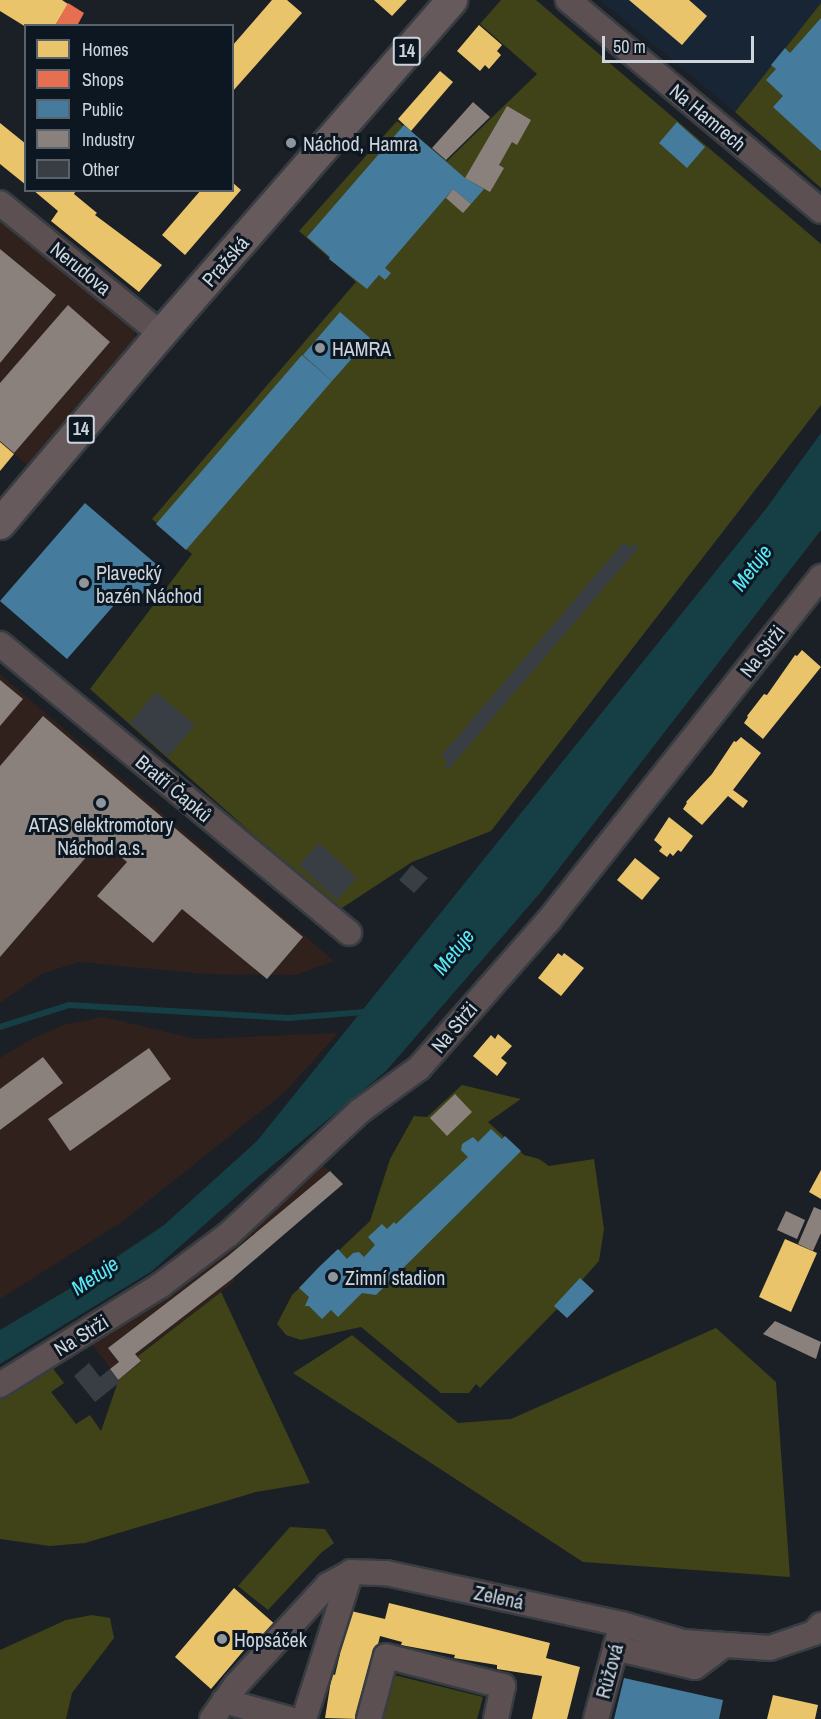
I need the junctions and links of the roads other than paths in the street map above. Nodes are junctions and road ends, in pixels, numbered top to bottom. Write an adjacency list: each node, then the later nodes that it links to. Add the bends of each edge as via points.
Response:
1 (452, 0): 5 (main road, Pražská / 14)
2 (568, 0): 4 (street, Na Hamrech)
3 (0, 203): 5 (street, Nerudova)
4 (821, 212)
5 (161, 334): 6 (main road, Pražská / 14)
6 (0, 524)
7 (821, 577): 10 (street, Na Strži, via 549,920 419,1068 360,1111 229,1234 161,1285)
8 (0, 644): 9 (street, Bratří Čapků)
9 (349, 933)
10 (0, 1385)
11 (351, 1572): 12 (street, Zelená, via 386,1573); 16 (street, via 328,1585 236,1684); 18 (street)
12 (622, 1624): 14 (street, Zelená, via 683,1642); 15 (street, Růžová)
13 (819, 1634): 14 (street, Zelená, via 770,1648)
14 (724, 1645): 15 (street, via 695,1667)
15 (615, 1648): 21 (street, Růžová)
16 (218, 1710): 17 (street)
17 (289, 1719)
18 (304, 1719)
19 (369, 1719): 20 (street, via 386,1656 503,1686)
20 (496, 1719)
21 (596, 1719)

